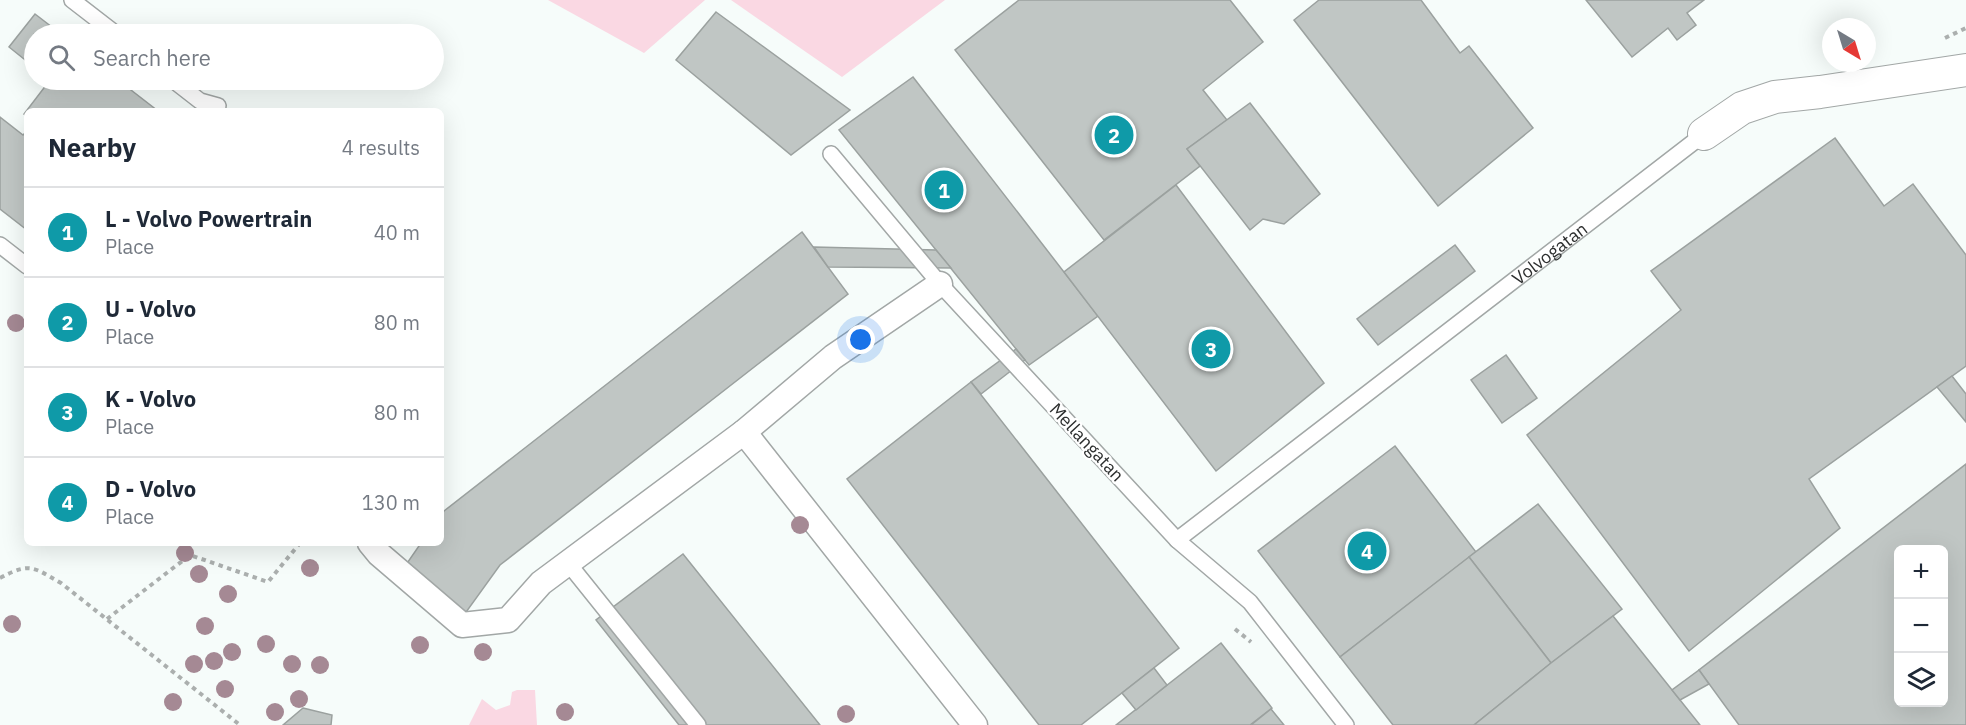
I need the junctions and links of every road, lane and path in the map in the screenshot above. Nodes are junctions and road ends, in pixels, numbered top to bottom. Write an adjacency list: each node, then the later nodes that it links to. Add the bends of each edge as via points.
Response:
1 (72, 0): 2 (lane)
2 (103, 24)
3 (1966, 28): 4 (path)
4 (1945, 38)
5 (1966, 70): 8 (street, Volvogatan, via 1775,97 1742,108)
6 (186, 90): 7 (lane, via 200,101)
7 (218, 105)
8 (1704, 134): 14 (lane, Volvogatan)
9 (831, 154): 12 (lane, Mellangatan)
10 (0, 245): 11 (lane)
11 (24, 264)
12 (940, 284): 13 (street, via 833,357); 14 (lane, Mellangatan)
13 (744, 432): 17 (street); 22 (street)
14 (1177, 540): 23 (lane, Mellangatan, via 1250,602)
15 (298, 546): 19 (path, via 268,582 190,555)
16 (373, 546): 17 (street, via 462,625 508,620 541,583)
17 (568, 563): 21 (lane)
18 (0, 578): 19 (path, via 34,567)
19 (107, 619): 20 (path)
20 (240, 725)
21 (698, 725)
22 (975, 725)
23 (1346, 725)

